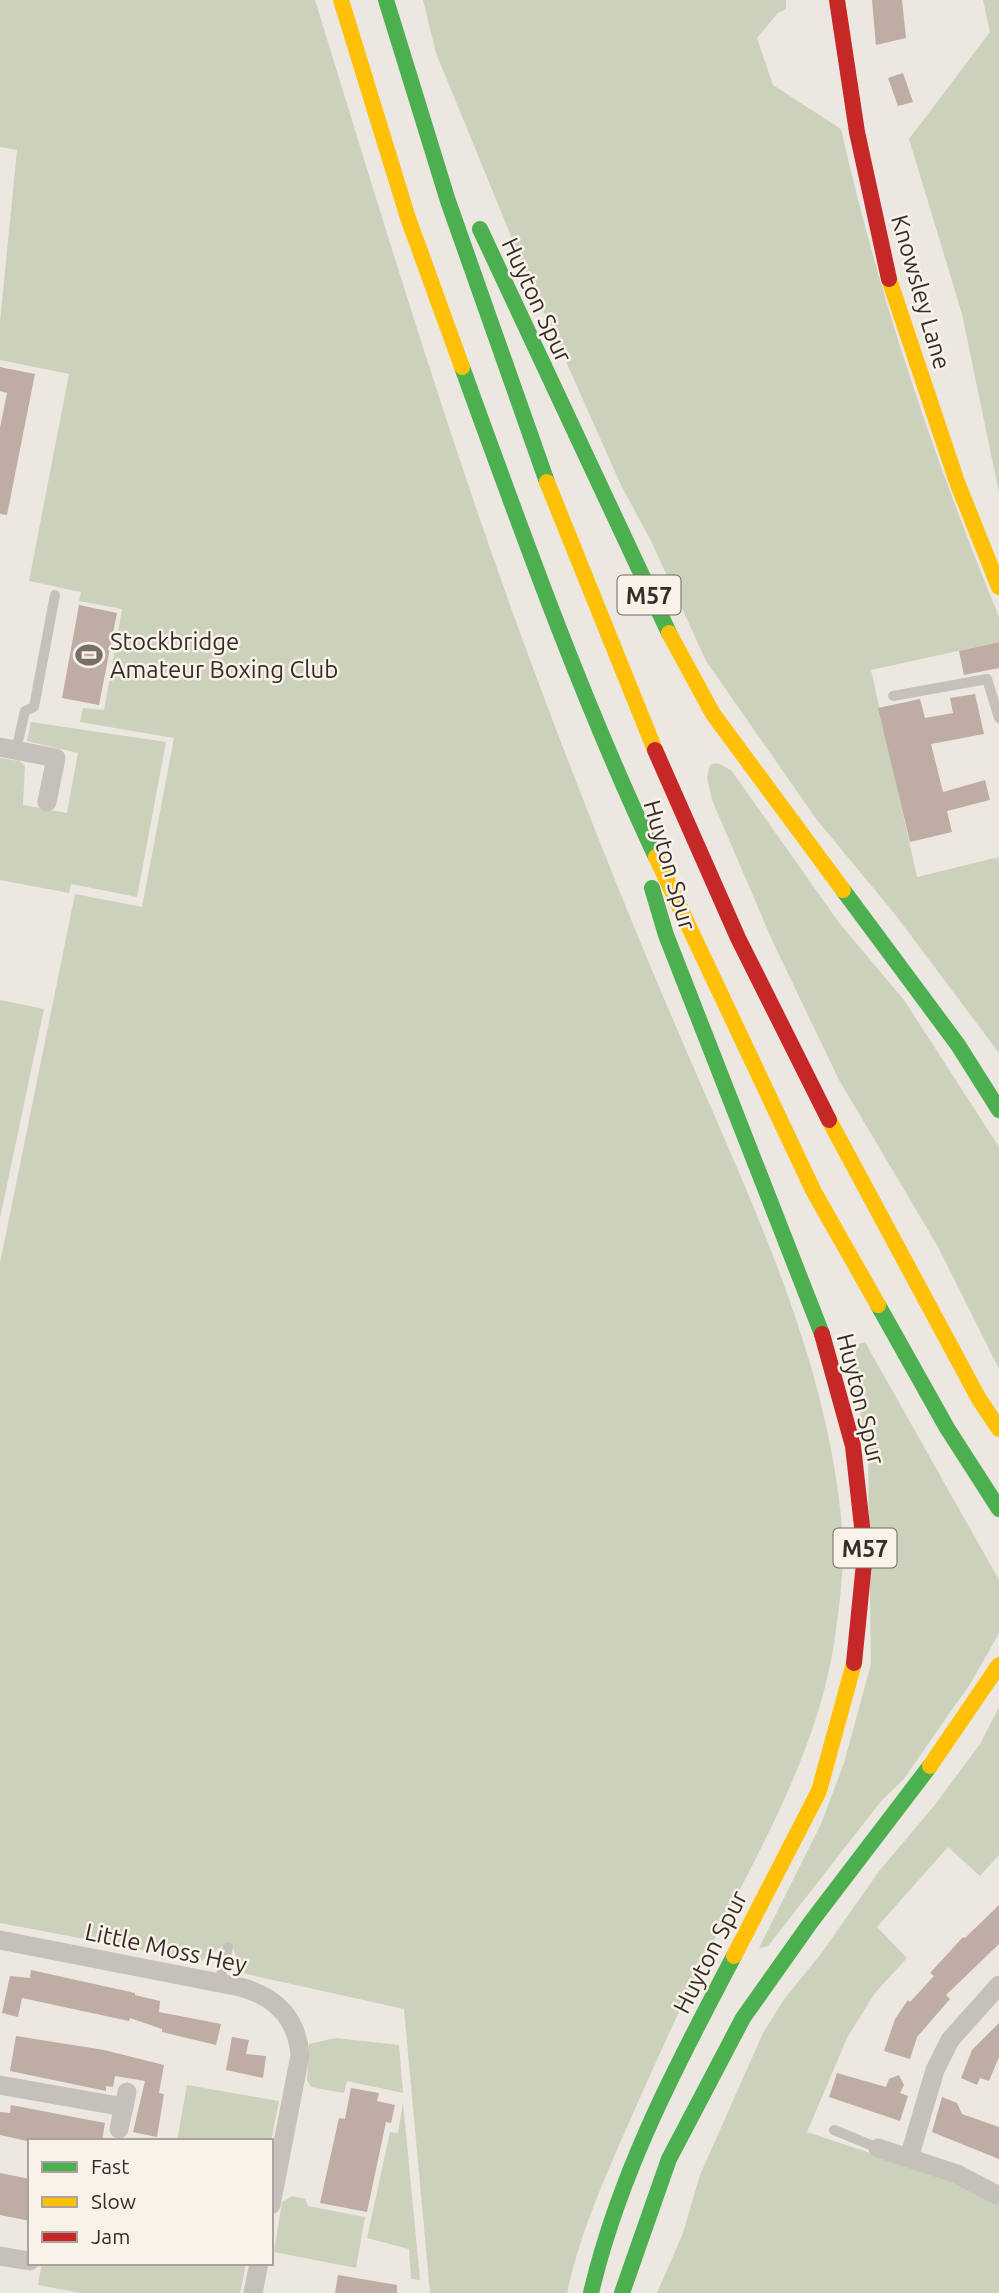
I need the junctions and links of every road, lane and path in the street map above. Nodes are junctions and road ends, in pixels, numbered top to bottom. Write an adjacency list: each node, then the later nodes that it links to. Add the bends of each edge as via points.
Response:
1 (341, 0): 12 (main road, M57, via 412,230 532,560)
2 (386, 0): 4 (main road, M57)
3 (837, 0): 7 (main road, Knowsley Lane, via 857,132 891,289 957,482)
4 (394, 26): 5 (main road, M57); 15 (main road, M57, via 519,406 634,701 759,983 839,1143)
5 (461, 186)
6 (472, 211): 14 (main road, Huyton Spur / M57, via 654,606 713,714 958,1045)
7 (999, 587)
8 (55, 594): 11 (lane, via 34,707 25,711)
9 (893, 696): 10 (lane, via 987,679)
10 (999, 718)
11 (8, 748): 13 (street, via 56,758)
12 (623, 788): 16 (main road, M57, via 814,1192 947,1429); 33 (main road, Huyton Spur / M57, via 666,935 821,1329 853,1446 865,1553 855,1658 819,1790 677,2065 600,2255)
13 (47, 802)
14 (999, 1110)
15 (999, 1429)
16 (999, 1510)
17 (999, 1665): 34 (main road, via 920,1780 743,2018 669,2159)
18 (0, 1940): 20 (street, Little Moss Hey)
19 (228, 1947): 20 (lane)
20 (219, 1983): 27 (street, Little Moss Hey, via 255,1991 279,2005 296,2030 299,2067)
21 (999, 1985): 26 (street, via 950,2040 935,2070)
22 (0, 2085): 23 (street, via 125,2100)
23 (120, 2129)
24 (834, 2130): 25 (lane)
25 (878, 2148): 26 (street)
26 (909, 2158): 28 (street, via 957,2174)
27 (273, 2195)
28 (999, 2196)
29 (0, 2256): 30 (street)
30 (28, 2261)
31 (260, 2265): 32 (street)
32 (253, 2293)
33 (591, 2293)
34 (622, 2293)

